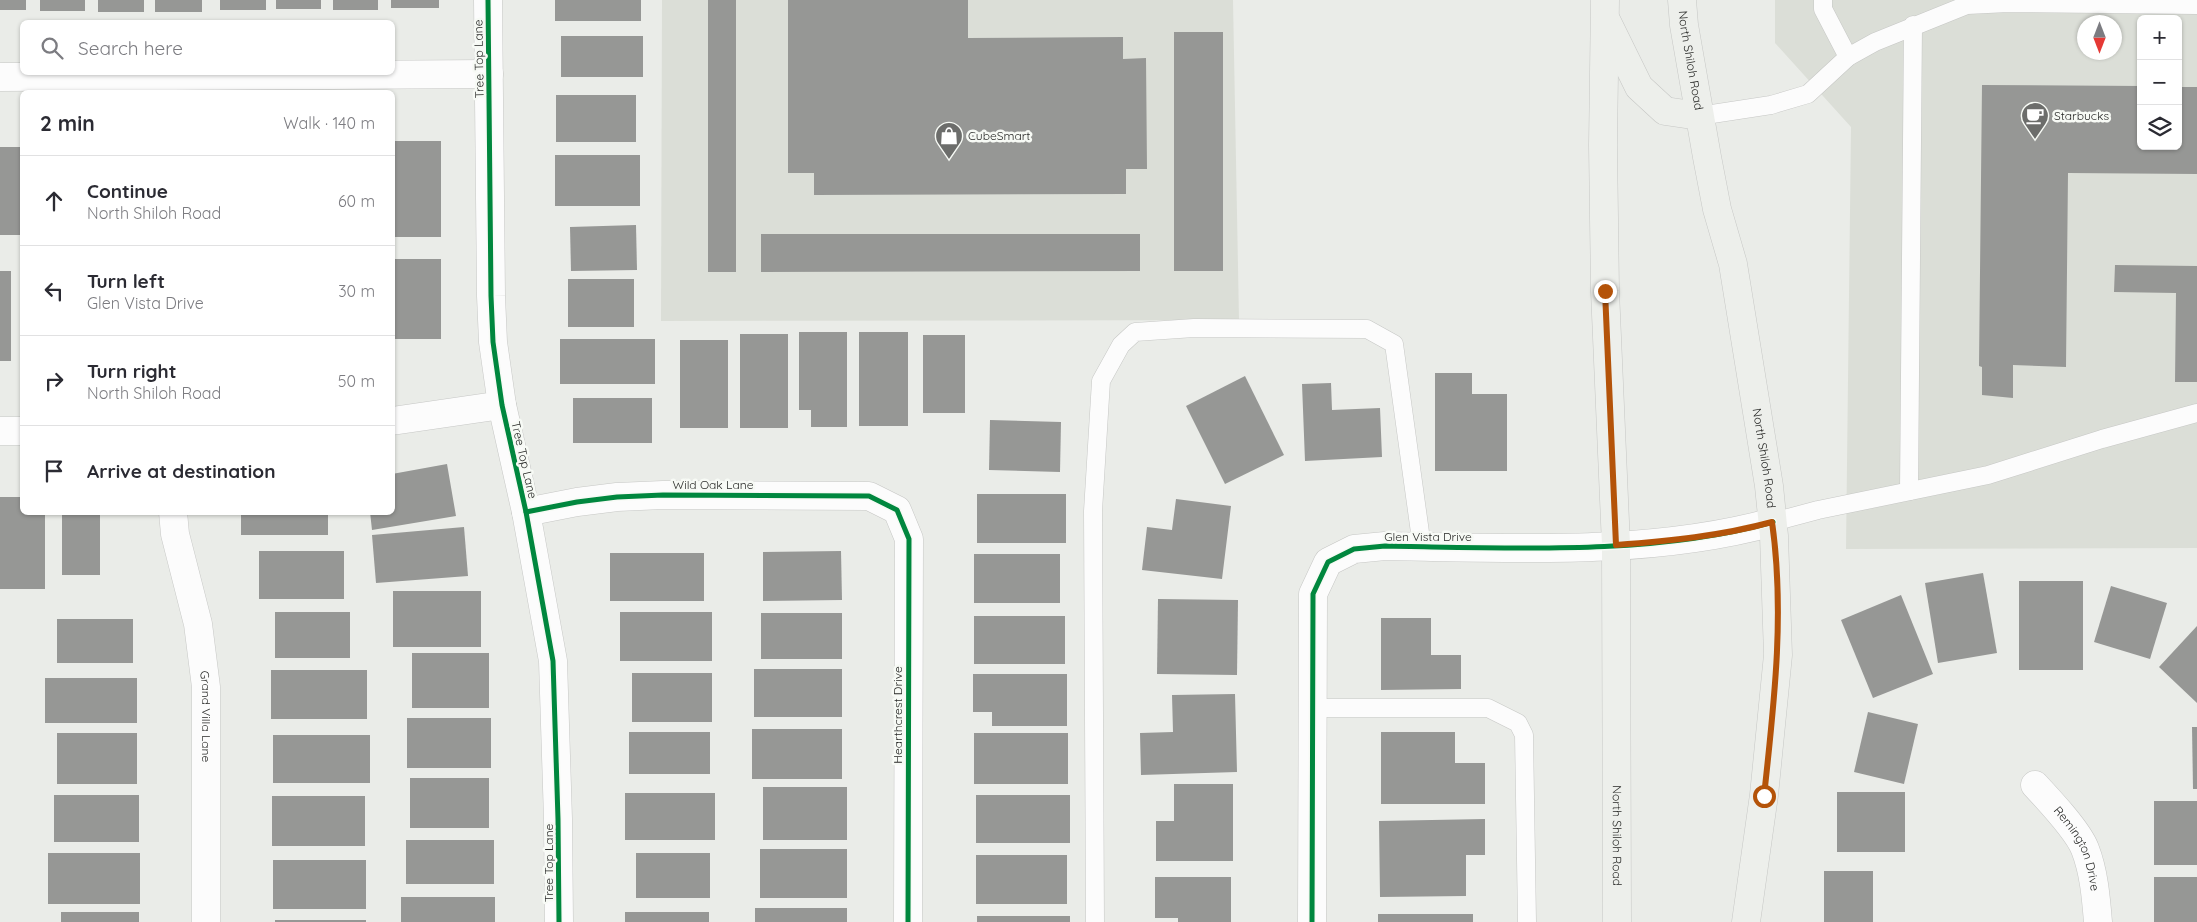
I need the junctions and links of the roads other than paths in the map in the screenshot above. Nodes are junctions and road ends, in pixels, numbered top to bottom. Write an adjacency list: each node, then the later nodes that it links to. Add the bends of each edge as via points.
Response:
1 (488, 0): 8 (street, Tree Top Lane)
2 (1682, 0): 12 (main road, North Shiloh Road)
3 (1823, 0): 7 (lane, via 1824,9)
4 (2197, 5): 6 (lane, via 1967,5)
5 (1605, 9): 12 (main road, via 1639,87 1665,111); 23 (main road, North Shiloh Road, via 1602,145)
6 (1913, 25): 7 (lane); 18 (lane)
7 (1848, 57): 12 (lane, via 1808,94 1771,105)
8 (489, 74): 10 (street); 13 (street, Tree Top Lane, via 490,296)
9 (326, 75): 11 (street)
10 (395, 75)
11 (0, 77)
12 (1699, 116): 22 (main road, North Shiloh Road, via 1717,209 1732,264 1769,486)
13 (502, 405): 15 (street); 20 (street, Tree Top Lane)
14 (2197, 413): 18 (lane, via 1988,475)
15 (395, 421)
16 (0, 431): 17 (street)
17 (20, 431)
18 (1909, 491): 22 (lane)
19 (897, 510): 20 (street, Wild Oak Lane, via 869,496 663,495 577,502); 29 (street, Hearthcrest Drive, via 909,539)
20 (526, 512): 28 (street, Tree Top Lane, via 553,661)
21 (173, 515): 27 (street, Grand Villa Lane, via 175,534 198,624 206,686)
22 (1772, 522): 23 (street, Glen Vista Drive, via 1730,532); 34 (main road, North Shiloh Road, via 1778,589 1778,655 1764,796)
23 (1616, 545): 24 (street, Glen Vista Drive); 33 (main road, North Shiloh Road)
24 (1422, 547): 25 (street, Glen Vista Drive, via 1354,549 1328,562 1313,594); 30 (lane, via 1394,344 1367,329 1194,328 1135,332 1121,345 1101,381 1093,511)
25 (1312, 708): 31 (street, Glen Vista Drive); 32 (lane, via 1488,708 1518,723 1524,734)
26 (2035, 785): 35 (street, Remington Drive, via 2060,812 2085,848 2095,890)
27 (206, 922)
28 (559, 922)
29 (908, 922)
30 (1095, 922)
31 (1312, 922)
32 (1527, 922)
33 (1617, 922)
34 (1746, 922)
35 (2098, 922)

